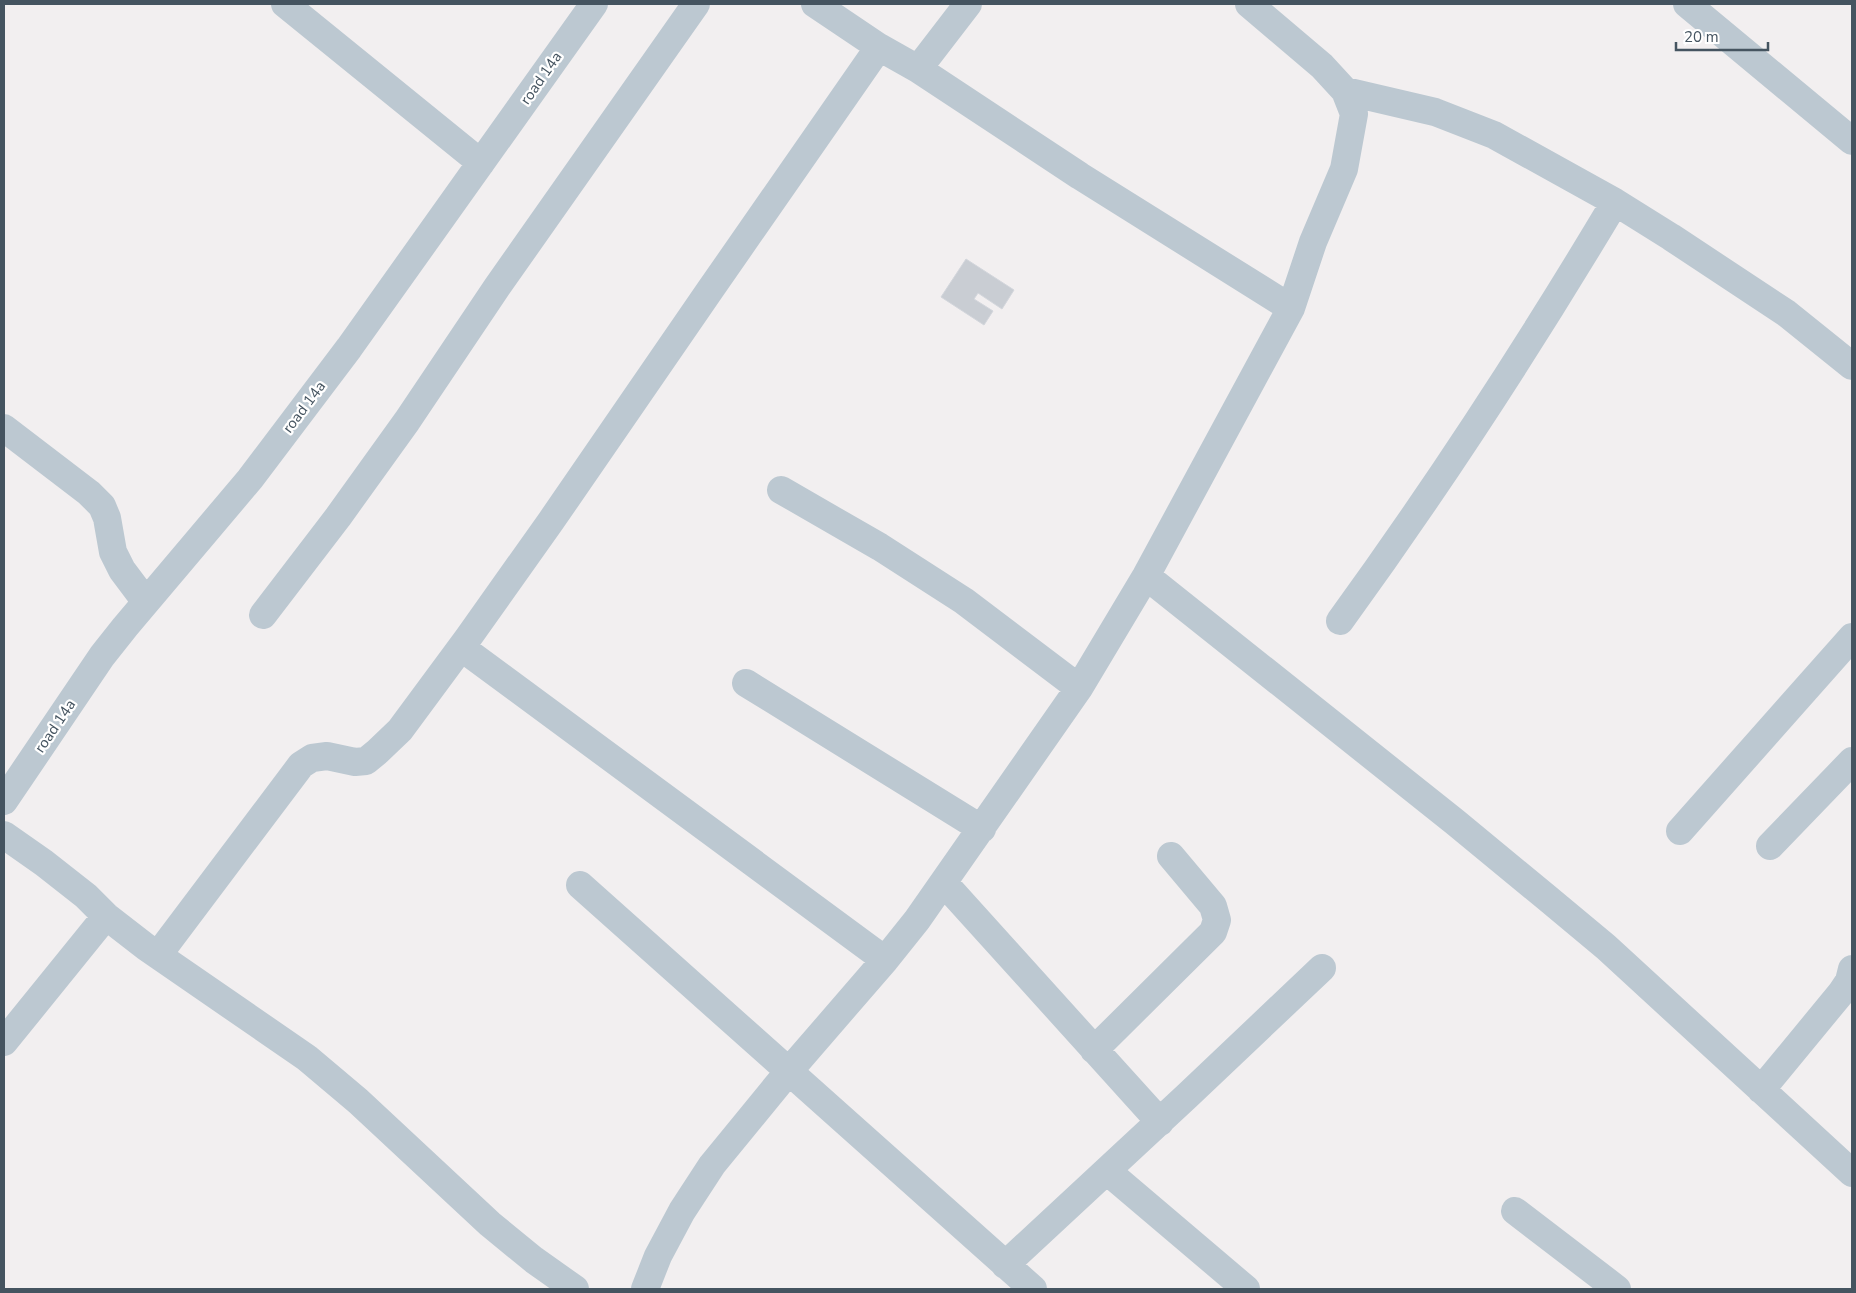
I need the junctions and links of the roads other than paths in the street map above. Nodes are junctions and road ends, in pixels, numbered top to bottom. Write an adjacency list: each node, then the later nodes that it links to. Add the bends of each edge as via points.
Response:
1 (285, 4): 12 (street)
2 (594, 4): 12 (street, road 14a)
3 (696, 4): 20 (street, via 407,421)
4 (815, 4): 8 (street)
5 (968, 4): 9 (street)
6 (1248, 4): 10 (street, via 1322,66)
7 (1687, 4): 11 (street)
8 (879, 47): 9 (street); 23 (street)
9 (918, 69): 14 (street, via 1080,176)
10 (1345, 91): 13 (street, via 1435,112 1494,135); 14 (street, via 1354,114 1344,169 1313,242)
11 (1852, 141)
12 (481, 163): 19 (street, road 14a, via 349,348 250,479)
13 (1615, 202): 15 (street, via 1786,313); 21 (street, via 1554,304 1458,452)
14 (1291, 308): 18 (street)
15 (1852, 366)
16 (4, 428): 19 (street, via 102,506 113,552)
17 (781, 490): 25 (street, via 880,547 964,602)
18 (1146, 576): 25 (street); 43 (street, via 1448,816 1606,947)
19 (146, 602): 27 (street, road 14a, via 102,656)
20 (263, 615)
21 (1340, 621)
22 (1852, 637): 29 (street)
23 (462, 648): 36 (street, via 400,730 366,761 327,756 312,758 301,765); 37 (street)
24 (746, 683): 28 (street)
25 (1079, 688): 28 (street)
26 (1852, 760): 31 (street)
27 (4, 802)
28 (982, 829): 33 (street)
29 (1680, 831)
30 (4, 835): 35 (street, via 86,896)
31 (1770, 846)
32 (1171, 856): 41 (street, via 1213,906 1217,920 1213,932)
33 (944, 883): 37 (street); 41 (street)
34 (580, 885): 42 (street)
35 (106, 916): 36 (street); 40 (street)
36 (158, 955): 49 (street, via 307,1058 490,1224)
37 (885, 960): 42 (street)
38 (1322, 968): 44 (street)
39 (1852, 970): 43 (street, via 1841,993)
40 (4, 1042)
41 (1094, 1050): 44 (street)
42 (789, 1071): 48 (street); 50 (street, via 712,1165 658,1256)
43 (1761, 1090): 46 (street)
44 (1160, 1122): 45 (street)
45 (1107, 1171): 48 (street); 52 (street)
46 (1852, 1173)
47 (1515, 1211): 53 (street)
48 (1006, 1265): 51 (street)
49 (575, 1289)
50 (645, 1289)
51 (1033, 1289)
52 (1246, 1289)
53 (1617, 1289)

